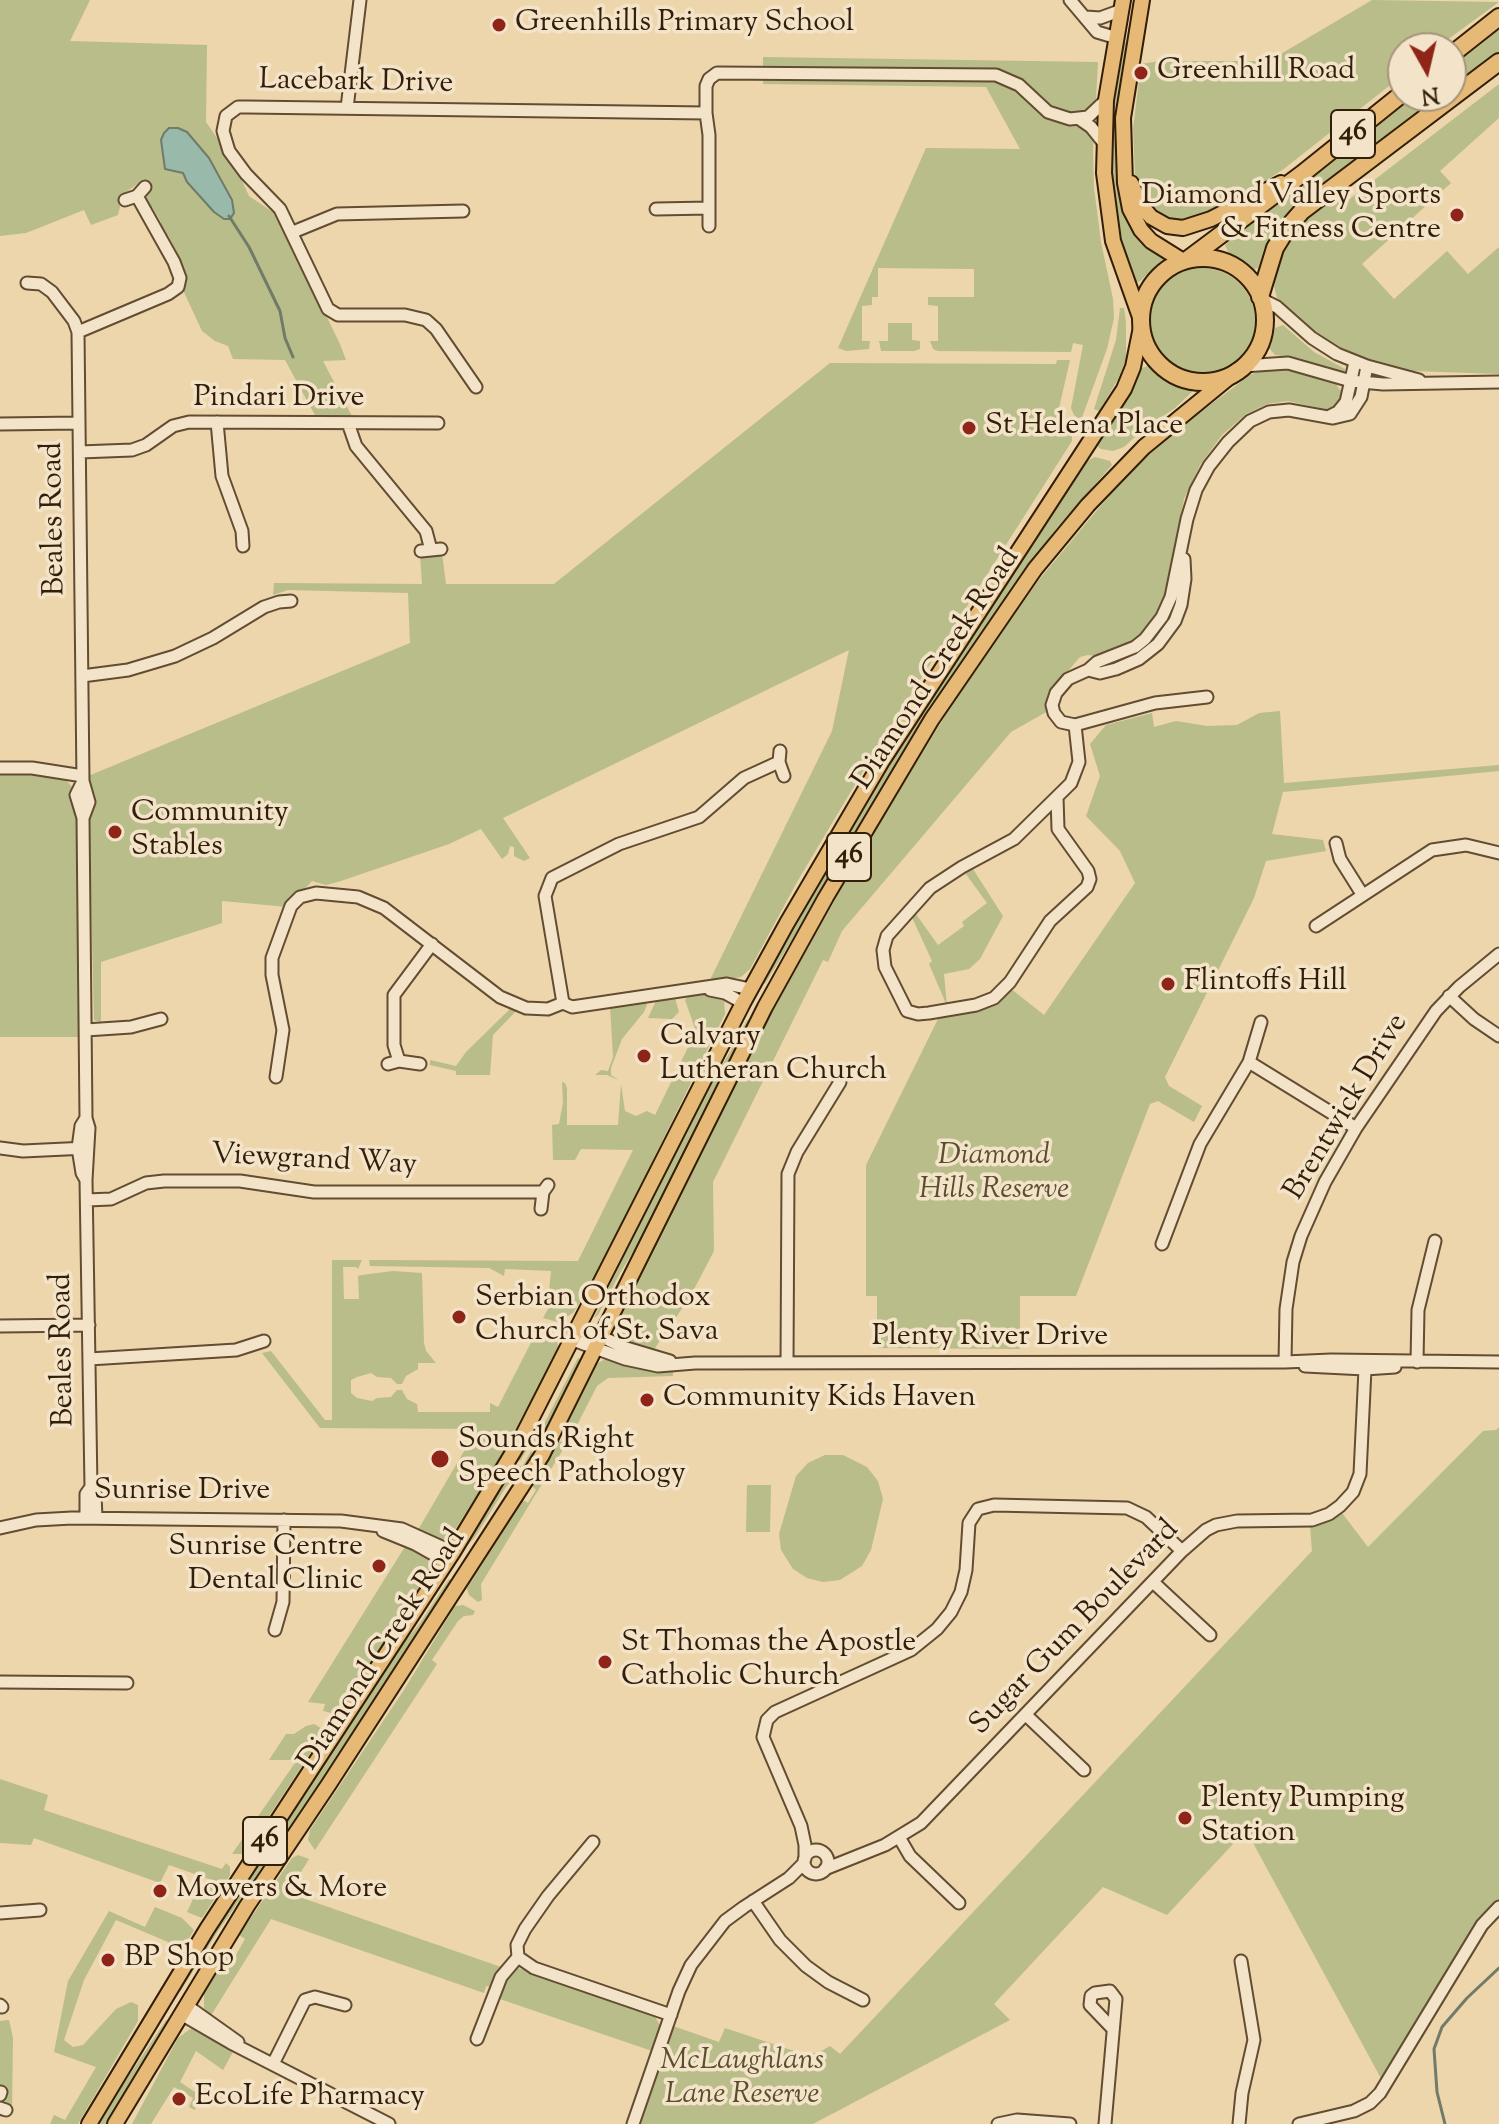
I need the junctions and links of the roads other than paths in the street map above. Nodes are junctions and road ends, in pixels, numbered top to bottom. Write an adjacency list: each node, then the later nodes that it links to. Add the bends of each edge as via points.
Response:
1 (360, 0): 13 (street)
2 (1070, 0): 5 (street)
3 (1142, 0): 7 (main road)
4 (1123, 5): 5 (street, via 1098,18); 8 (main road)
5 (1086, 17): 8 (street, via 1097,32)
6 (1499, 17): 9 (highway)
7 (1136, 33): 8 (main road); 17 (main road, via 1123,118)
8 (1117, 38): 11 (main road)
9 (1467, 42)
10 (1499, 62): 27 (highway, 46, via 1302,211 1275,248)
11 (1106, 100): 15 (street); 16 (main road)
12 (1387, 106): 18 (highway, 46)
13 (347, 108): 14 (street, Lacebark Drive); 24 (street, Lacebark Drive, via 238,107 226,116 223,131 229,151 275,201)
14 (706, 113): 15 (street, via 707,82 723,72 987,74 1012,80 1055,116); 20 (street)
15 (1081, 120): 16 (street)
16 (1103, 142): 28 (main road, via 1113,241)
17 (1124, 168): 18 (main road, via 1147,213 1162,224 1183,228); 25 (main road, via 1138,225 1151,241)
18 (1302, 174): 25 (highway, 46)
19 (125, 200): 29 (street, via 141,191 174,262 178,287)
20 (709, 208): 21 (street); 23 (street)
21 (656, 209)
22 (463, 211): 24 (street, via 337,214)
23 (709, 226)
24 (293, 232): 36 (street, Lacebark Drive, via 333,313 414,315 426,320)
25 (1185, 261): 27 (highway, via 1229,264 1244,274); 28 (highway, 46, via 1151,286)
26 (27, 283): 29 (street, via 52,292)
27 (1260, 298): 30 (street, via 1319,343); 31 (highway, 46, via 1262,338)
28 (1141, 324): 31 (highway, via 1154,359 1179,377 1209,381); 61 (main road, Diamond Creek Road / 46, via 1124,389 882,761)
29 (78, 332): 39 (street, Beales Road)
30 (1361, 364): 32 (street); 33 (street); 35 (street)
31 (1241, 368): 32 (street, via 1288,363); 65 (main road, Diamond Creek Road / 46, via 1138,452 1035,569 913,751)
32 (1351, 381): 35 (street); 37 (street, via 1346,402)
33 (1424, 381): 34 (street); 35 (street)
34 (1499, 382)
35 (1364, 383): 37 (street, via 1353,411)
36 (476, 387)
37 (1328, 417): 49 (street, via 1283,409 1263,414 1217,455 1191,505 1171,597 1154,629 1135,647 1097,662 1063,684 1053,700 1059,719)
38 (217, 422): 40 (street, Pindari Drive); 43 (street, Pindari Drive, via 173,426 132,450); 44 (street, via 222,476)
39 (79, 423): 42 (street); 43 (street, Beales Road)
40 (348, 423): 41 (street, Pindari Drive); 45 (street, via 356,446 426,531)
41 (438, 423)
42 (0, 424)
43 (80, 452): 47 (street, Beales Road)
44 (243, 546)
45 (431, 550)
46 (291, 601): 47 (street, via 264,607 213,638 160,661)
47 (82, 676): 52 (street, Beales Road)
48 (1207, 697): 49 (street, via 1155,703)
49 (1075, 725): 53 (street, via 1078,768)
50 (0, 768): 52 (street, via 32,768)
51 (784, 776): 63 (street, via 779,757 744,778 699,817 619,844 552,878 545,896)
52 (83, 779): 68 (street, Beales Road, via 76,798 83,818)
53 (1057, 797): 53 (street, via 1058,829 1088,871 1087,887 1050,921 994,998 922,1014 907,1011 885,967 884,946 891,930 930,888 1014,839)
54 (1336, 843): 56 (street)
55 (1499, 853): 56 (street, via 1466,845 1432,850)
56 (1362, 894): 57 (street)
57 (1316, 926)
58 (432, 944): 63 (street, via 508,1002 539,1009); 71 (street, via 394,995 393,1062); 72 (street, via 376,903 316,893 300,897 291,906 272,958 283,1030)
59 (1499, 954): 62 (street, Brentwick Drive)
60 (702, 989): 61 (street, via 727,984); 63 (street, via 572,1007); 64 (street)
61 (750, 989): 64 (main road, Diamond Creek Road / 46); 65 (main road, via 762,997)
62 (1449, 996): 69 (street); 74 (street, Brentwick Drive)
63 (563, 1003)
64 (743, 1003): 65 (main road); 83 (main road, Diamond Creek Road / 46)
65 (765, 1007): 85 (main road, Diamond Creek Road / 46)
66 (161, 1019): 68 (street)
67 (1261, 1022): 70 (street)
68 (86, 1030): 76 (street, Beales Road)
69 (1499, 1036)
70 (1249, 1062): 74 (street); 80 (street, via 1200,1144)
71 (420, 1064)
72 (276, 1077)
73 (840, 1082): 90 (street, via 788,1174)
74 (1356, 1128): 87 (street, Brentwick Drive, via 1325,1182 1293,1262)
75 (0, 1148): 76 (street)
76 (82, 1148): 77 (street, Beales Road)
77 (87, 1200): 78 (street, Viewgrand Way, via 111,1199 146,1183 240,1181 305,1191 546,1188); 81 (street, Beales Road)
78 (541, 1209)
79 (1435, 1241): 88 (street, via 1418,1310)
80 (1162, 1244)
81 (89, 1325): 82 (street); 86 (street, Beales Road)
82 (0, 1326)
83 (576, 1333): 85 (street, Plenty River Drive); 96 (main road, Diamond Creek Road / 46, via 536,1413)
84 (264, 1341): 86 (street, via 236,1350)
85 (600, 1343): 90 (street, Plenty River Drive, via 695,1363); 97 (main road, Diamond Creek Road / 46, via 542,1455)
86 (89, 1359): 92 (street, Beales Road, via 91,1487 86,1494)
87 (1285, 1362): 90 (street, Plenty River Drive); 91 (street, Plenty River Drive, via 1315,1368)
88 (1417, 1362): 89 (street, Plenty River Drive); 91 (street, Plenty River Drive)
89 (1499, 1362)
90 (787, 1363)
91 (1360, 1366): 95 (street, Sugar Gum Boulevard, via 1360,1474 1353,1492 1336,1510 1312,1520 1216,1525)
92 (91, 1518): 93 (street, Sunrise Drive); 94 (street, Sunrise Drive, via 36,1520)
93 (284, 1520): 96 (street, Sunrise Drive, via 364,1524 400,1533); 99 (street, via 283,1602)
94 (0, 1528)
95 (1182, 1551): 98 (street, Sugar Gum Boulevard); 105 (street, via 1146,1517 1127,1508 978,1509 969,1523 961,1592 929,1637 767,1720 765,1743)
96 (450, 1557): 97 (main road, Sunrise Drive, via 462,1557); 120 (main road, Diamond Creek Road / 46)
97 (469, 1567): 123 (main road, Diamond Creek Road / 46)
98 (1153, 1582): 100 (street); 103 (street, Sugar Gum Boulevard)
99 (275, 1630)
100 (1210, 1635)
101 (0, 1682): 102 (street)
102 (127, 1683)
103 (1026, 1715): 104 (street); 106 (street, Sugar Gum Boulevard, via 937,1809)
104 (1084, 1770)
105 (801, 1826): 109 (street); 110 (street)
106 (899, 1837): 108 (street, Sugar Gum Boulevard); 114 (street, via 910,1856)
107 (593, 1842): 118 (street, via 525,1929)
108 (872, 1850): 109 (street, Sugar Gum Boulevard); 111 (street, Sugar Gum Boulevard)
109 (824, 1854): 110 (street, via 812,1851); 111 (street, via 828,1862)
110 (805, 1861): 111 (street, via 808,1870); 112 (street, Sugar Gum Boulevard)
111 (820, 1871): 112 (street, Sugar Gum Boulevard)
112 (777, 1887): 113 (street, Sugar Gum Boulevard)
113 (753, 1901): 121 (street, via 806,1966); 124 (street, Sugar Gum Boulevard, via 725,1921 701,1950)
114 (959, 1903)
115 (1499, 1907): 136 (street, via 1482,1925 1380,2093 1354,2111)
116 (40, 1910): 117 (street)
117 (0, 1913)
118 (518, 1957): 124 (street, via 528,1966); 126 (street, via 501,1977)
119 (1241, 1961): 135 (street, via 1254,2040)
120 (164, 2000): 123 (main road); 128 (main road, Diamond Creek Road / 46)
121 (863, 2000)
122 (345, 2005): 127 (street, via 315,1997 305,2000)
123 (183, 2009): 127 (street); 129 (main road, Diamond Creek Road / 46)
124 (671, 2015): 131 (street, Sugar Gum Boulevard)
125 (1113, 2029): 134 (street)
126 (477, 2039)
127 (273, 2064): 130 (street)
128 (89, 2124)
129 (115, 2124)
130 (389, 2124)
131 (633, 2124)
132 (998, 2124): 133 (street)
133 (1070, 2124)
134 (1105, 2124)
135 (1239, 2124)
136 (1299, 2124)

